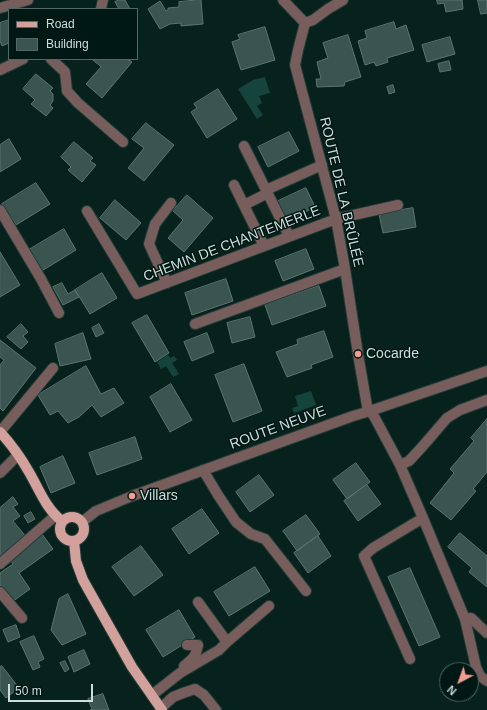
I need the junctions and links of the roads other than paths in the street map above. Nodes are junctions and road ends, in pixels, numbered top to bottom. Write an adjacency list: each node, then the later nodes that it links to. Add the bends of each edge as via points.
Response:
1 (28, 0): 4 (street)
2 (283, 0): 5 (street)
3 (342, 0): 5 (street)
4 (0, 8)
5 (305, 24): 11 (street, ROUTE DE LA BRÛLÉE, via 296,65)
6 (21, 60): 8 (street)
7 (52, 60): 9 (street, via 65,72 67,91)
8 (0, 70)
9 (123, 142)
10 (244, 146): 13 (street)
11 (322, 165): 13 (street); 19 (street, ROUTE DE LA BRÛLÉE)
12 (234, 185): 15 (street)
13 (267, 192): 15 (street); 20 (street)
14 (170, 203): 25 (street, via 155,224 149,244)
15 (244, 205): 21 (street)
16 (398, 205): 19 (street, CHEMIN DE CHANTEMERLE)
17 (0, 210): 26 (street)
18 (87, 211): 25 (street, CHEMIN DE CHANTEMERLE, via 137,294)
19 (336, 219): 20 (street, CHEMIN DE CHANTEMERLE); 23 (street, ROUTE DE LA BRÛLÉE)
20 (289, 236): 21 (street, CHEMIN DE CHANTEMERLE)
21 (264, 246): 22 (street, CHEMIN DE CHANTEMERLE)
22 (254, 250): 24 (street, via 247,259); 25 (street, CHEMIN DE CHANTEMERLE)
23 (345, 269): 27 (street); 31 (street, ROUTE DE LA BRÛLÉE, via 367,406)
24 (191, 280)
25 (167, 283)
26 (59, 313)
27 (195, 324)
28 (53, 368): 32 (street)
29 (487, 370): 31 (street, ROUTE NEUVE)
30 (487, 400): 34 (street, via 447,418 409,461)
31 (370, 411): 34 (street, ROUTE DE LA BRÛLÉE); 35 (street, ROUTE NEUVE)
32 (0, 432): 33 (main road)
33 (18, 455): 36 (street); 37 (main road, via 48,507)
34 (400, 465): 38 (street, ROUTE DE LA BRÛLÉE)
35 (204, 470): 39 (street, ROUTE NEUVE, via 96,511); 42 (street, via 236,522 250,534 265,539)
36 (0, 473)
37 (59, 518): 39 (main road, via 73,516); 40 (main road, via 60,533 69,541); 41 (street)
38 (423, 518): 47 (street, ROUTE DE LA BRÛLÉE); 51 (street, via 364,556)
39 (82, 522): 40 (main road, via 83,534)
40 (74, 541): 54 (main road, via 76,560 83,580 132,667)
41 (0, 564)
42 (306, 591)
43 (0, 592): 46 (street)
44 (198, 602): 49 (street)
45 (269, 606): 49 (street)
46 (22, 618)
47 (465, 619): 48 (street, via 471,618); 53 (street, ROUTE DE LA BRÛLÉE, via 476,667 480,676)
48 (487, 632)
49 (227, 642): 52 (street, via 219,650)
50 (187, 645): 52 (street, via 198,645 197,653)
51 (410, 659)
52 (172, 679): 54 (street)
53 (487, 681)
54 (152, 695): 55 (main road)
55 (161, 709): 56 (street, via 173,696 195,689 204,695)
56 (216, 710)

